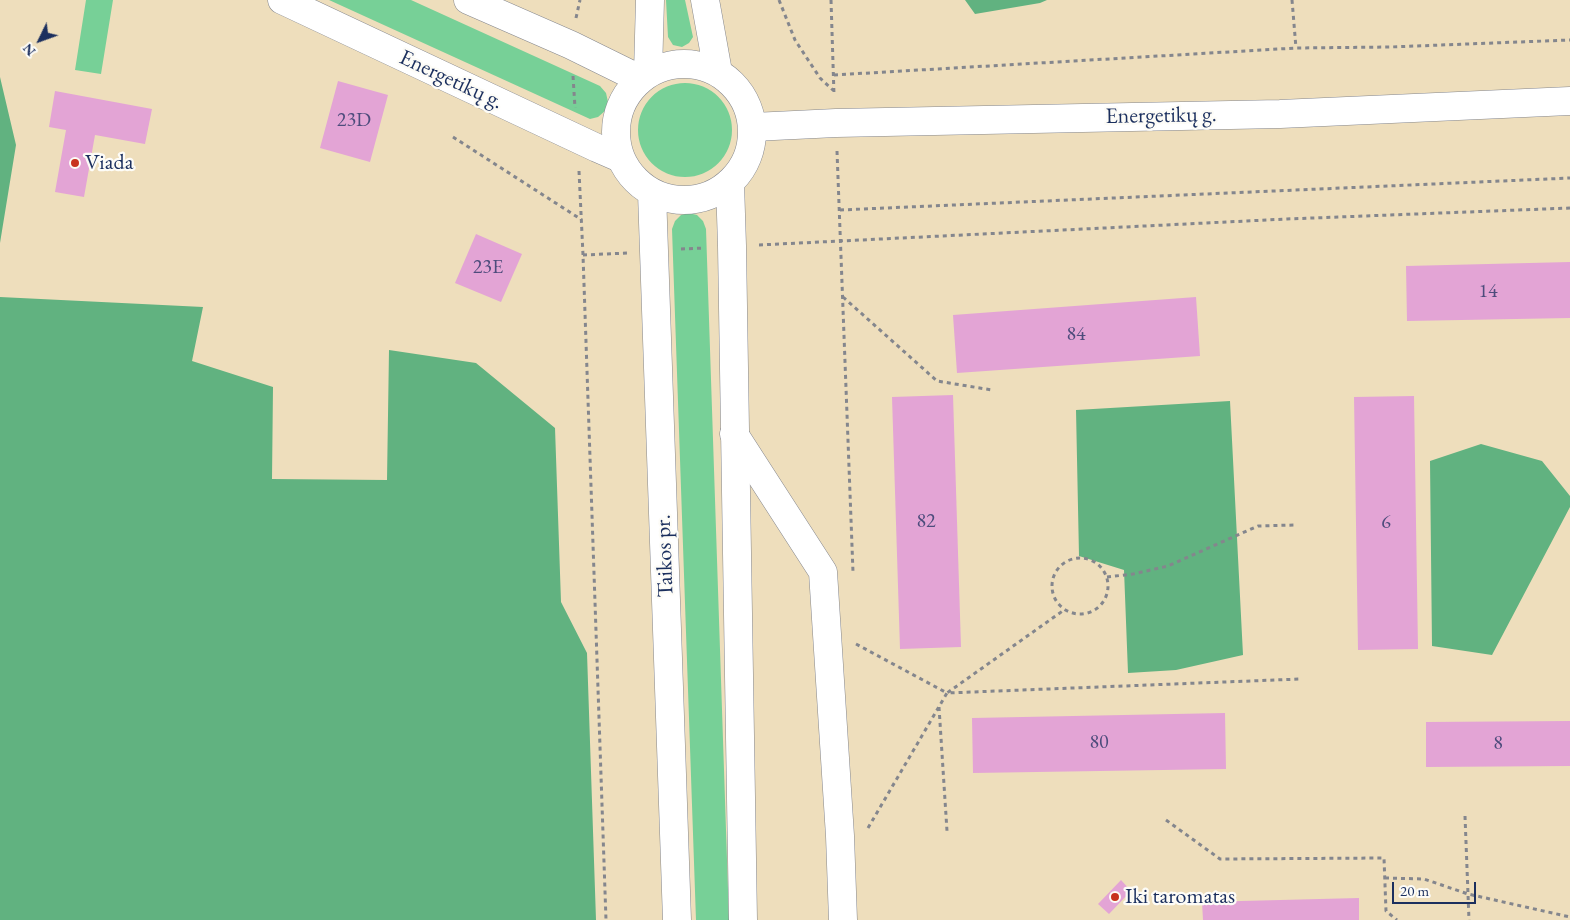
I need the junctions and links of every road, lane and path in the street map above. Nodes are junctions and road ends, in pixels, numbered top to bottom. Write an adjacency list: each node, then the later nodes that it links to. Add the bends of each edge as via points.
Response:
1 (282, 0): 16 (main road, Energetikų g.)
2 (468, 0): 11 (main road)
3 (650, 0): 11 (main road)
4 (705, 0): 9 (main road)
5 (779, 0): 12 (path, via 796,40 820,78)
6 (1292, 0): 8 (path)
7 (1570, 40): 8 (path)
8 (1296, 48): 10 (path)
9 (718, 72): 11 (main road, via 695,64 671,64); 14 (main road, via 735,86 747,105)
10 (834, 75)
11 (644, 76): 17 (main road, via 626,95 617,115 615,137)
12 (834, 91)
13 (1570, 101): 14 (main road, Energetikų g., via 1280,114)
14 (753, 127): 19 (main road, via 751,148 743,167)
15 (452, 137): 22 (path)
16 (577, 139): 17 (main road, Energetikų g.); 22 (path)
17 (620, 158): 20 (main road, via 633,178)
18 (1570, 178): 21 (path, via 840,210 840,241)
19 (730, 183): 20 (main road, via 712,194 692,200 671,199); 25 (main road)
20 (652, 193): 41 (main road, Taikos pr.)
21 (1570, 208)
22 (582, 220): 40 (path)
23 (842, 296): 24 (path, via 937,381)
24 (992, 390)
25 (734, 434): 42 (main road); 43 (main road, via 824,572)
26 (1294, 525): 27 (path, via 1258,526 1168,566)
27 (1107, 577): 28 (path, via 1106,596 1095,610 1086,614); 28 (path, via 1093,561 1074,558 1065,562 1055,572 1052,581 1052,591)
28 (1064, 610): 31 (path)
29 (856, 644): 31 (path)
30 (1300, 679): 31 (path)
31 (947, 693): 32 (path)
32 (939, 707): 35 (path); 36 (path)
33 (1465, 816): 38 (path)
34 (1166, 820): 37 (path, via 1220,858 1384,858)
35 (947, 831)
36 (864, 835)
37 (1385, 878): 38 (path, via 1424,879); 44 (path, via 1386,911)
38 (1468, 894): 39 (path); 45 (path)
39 (1570, 917)
40 (606, 920)
41 (677, 920)
42 (743, 920)
43 (843, 920)
44 (1397, 920)
45 (1468, 920)

